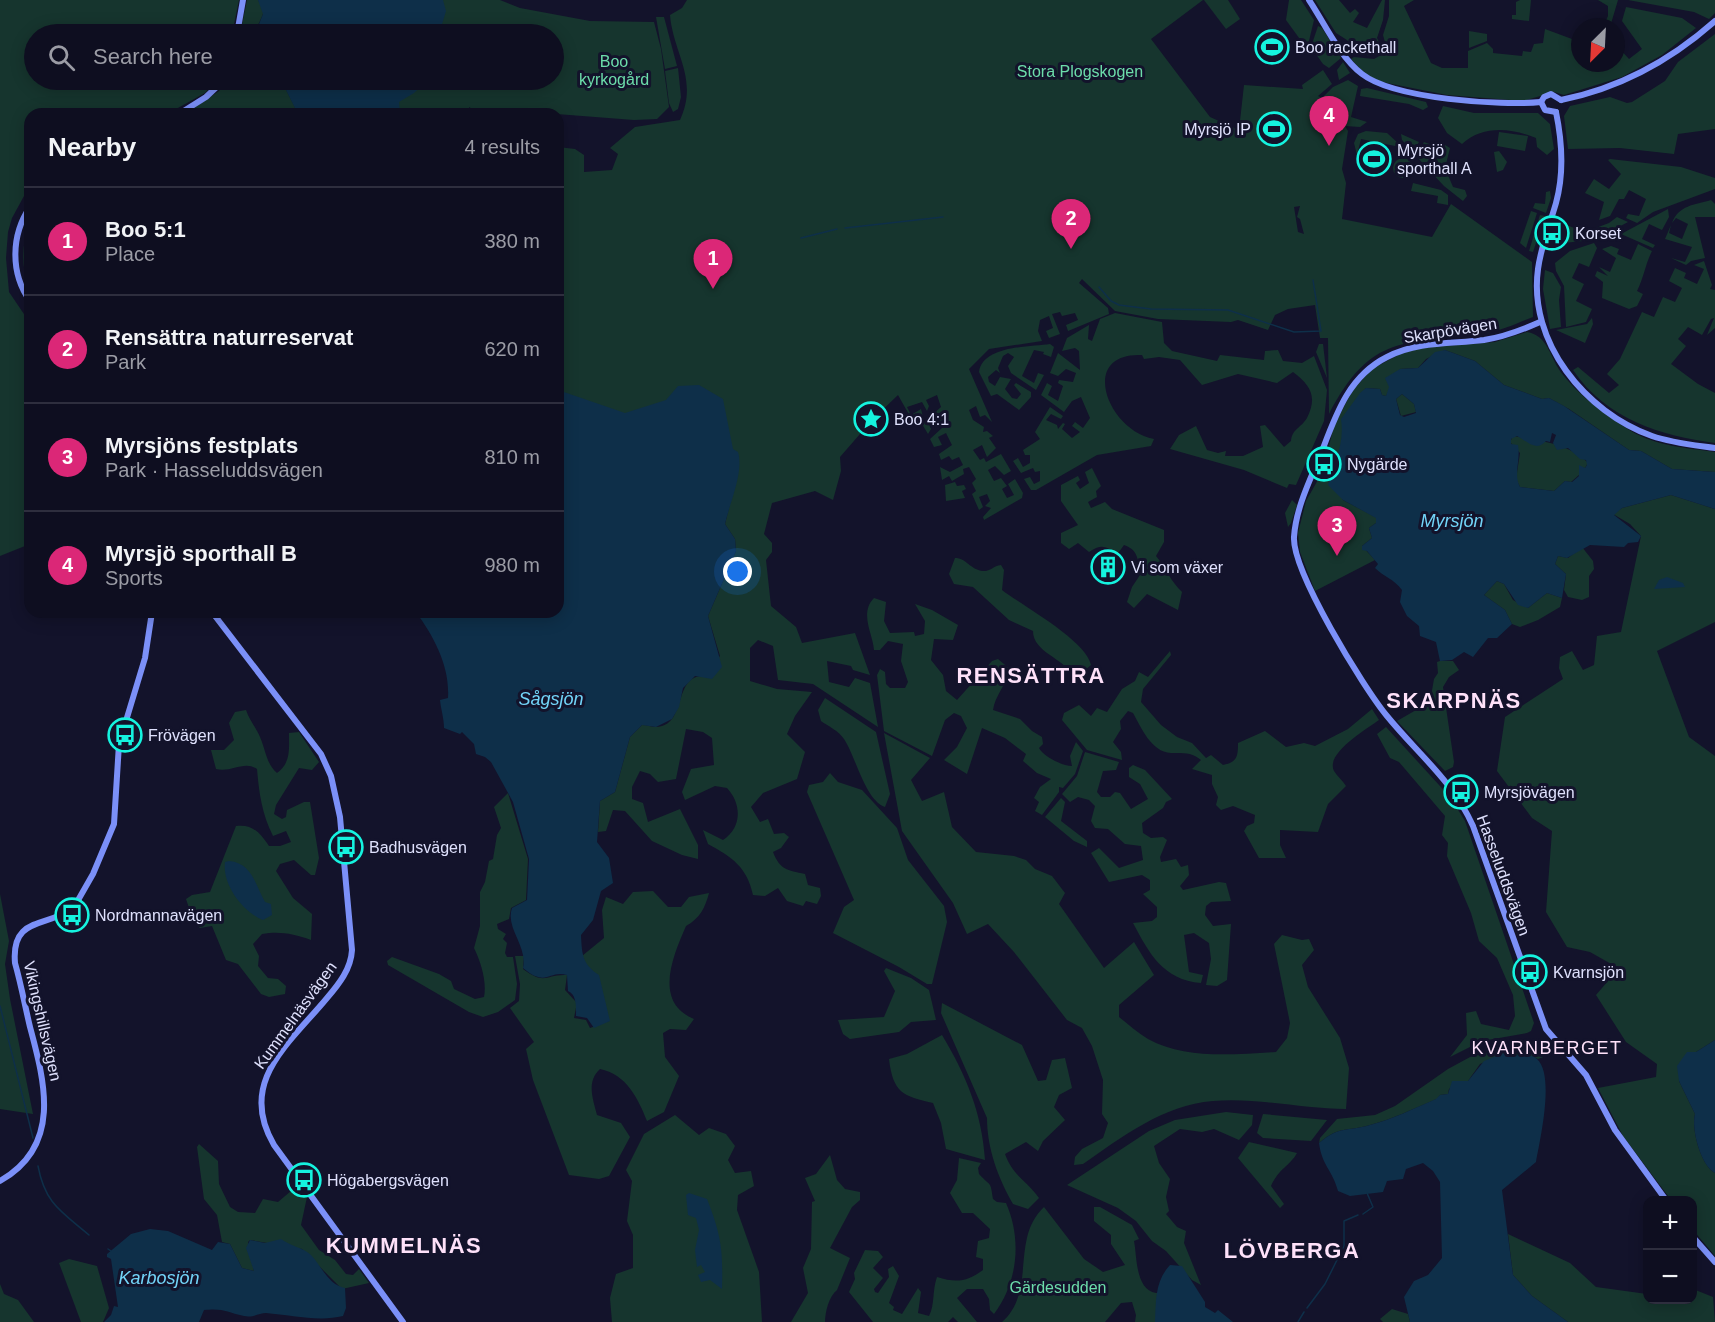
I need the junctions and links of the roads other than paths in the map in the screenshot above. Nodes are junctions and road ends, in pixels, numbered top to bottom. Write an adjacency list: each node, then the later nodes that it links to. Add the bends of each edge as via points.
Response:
1 (243, 0): 4 (street)
2 (1309, 0): 7 (street, via 1348,60 1361,74 1377,82 1461,100)
3 (1715, 21): 6 (street, via 1650,69 1609,87)
4 (239, 24)
5 (213, 90): 8 (street)
6 (1561, 100): 7 (street, via 1551,94); 9 (street)
7 (1541, 102): 9 (street, via 1545,110)
8 (189, 108)
9 (1556, 112): 12 (street, via 1560,168 1557,200 1538,266)
10 (24, 219): 11 (street, via 15,251)
11 (24, 288)
12 (1540, 322): 13 (street, Skarpövägen, via 1492,339 1432,343 1402,350 1369,368); 14 (street, via 1567,372 1614,416 1653,437)
13 (1344, 397): 18 (street, Hasseluddsvägen, via 1296,522 1294,548 1299,567 1380,707 1460,799 1546,1029 1586,1075 1615,1130)
14 (1715, 448)
15 (151, 618): 17 (street, Vikingshillsvägen, via 145,658 118,744 115,816 108,842 73,909 30,925 16,944 15,963 45,1088 45,1110 30,1154 17,1170)
16 (217, 618): 21 (street, Kummelnäsvägen, via 321,754 331,777 344,851 350,963 336,988 267,1073 261,1092 261,1118 274,1145)
17 (0, 1181)
18 (1663, 1196)
19 (1697, 1242): 20 (street)
20 (1715, 1262)
21 (403, 1322)

